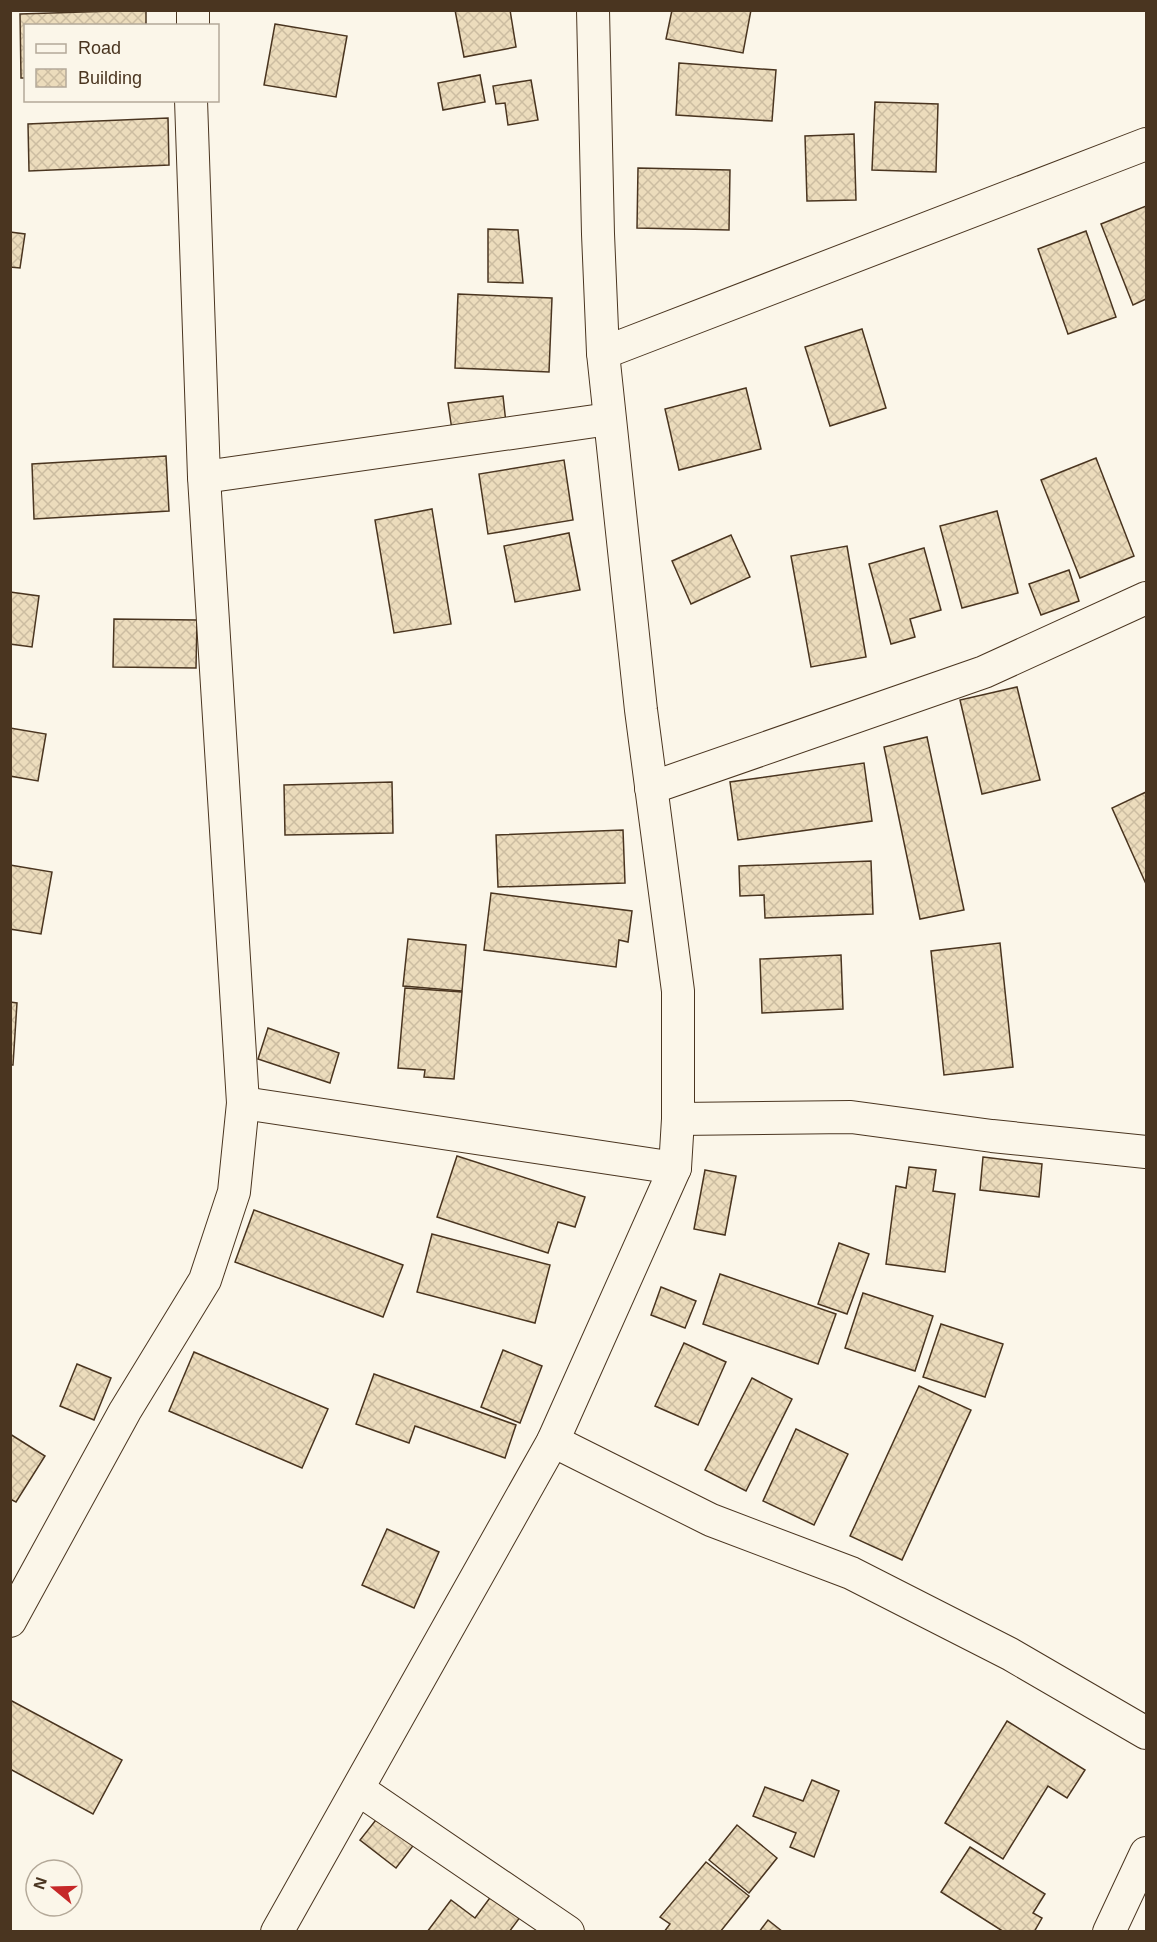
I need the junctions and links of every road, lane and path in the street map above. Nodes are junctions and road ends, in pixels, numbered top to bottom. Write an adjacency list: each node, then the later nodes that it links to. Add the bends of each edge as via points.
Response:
1 (593, 10): 4 (street)
2 (191, 102): 6 (street)
3 (1146, 144): 4 (street)
4 (603, 353): 5 (street)
5 (609, 419): 6 (street); 8 (street)
6 (204, 477): 9 (street)
7 (1146, 598): 8 (street, via 984,672)
8 (651, 788): 10 (street, via 678,991)
9 (243, 1103): 12 (street); 14 (street, via 234,1192 205,1280 125,1411)
10 (678, 1119): 11 (street, via 851,1118); 12 (street)
11 (1146, 1152)
12 (675, 1168): 13 (street)
13 (553, 1441): 15 (street, via 711,1520 851,1573 1010,1654); 16 (street)
14 (10, 1621)
15 (1146, 1733)
16 (358, 1789): 18 (street); 19 (street)
17 (1146, 1853): 20 (street)
18 (277, 1932)
19 (568, 1932)
20 (1109, 1932)

